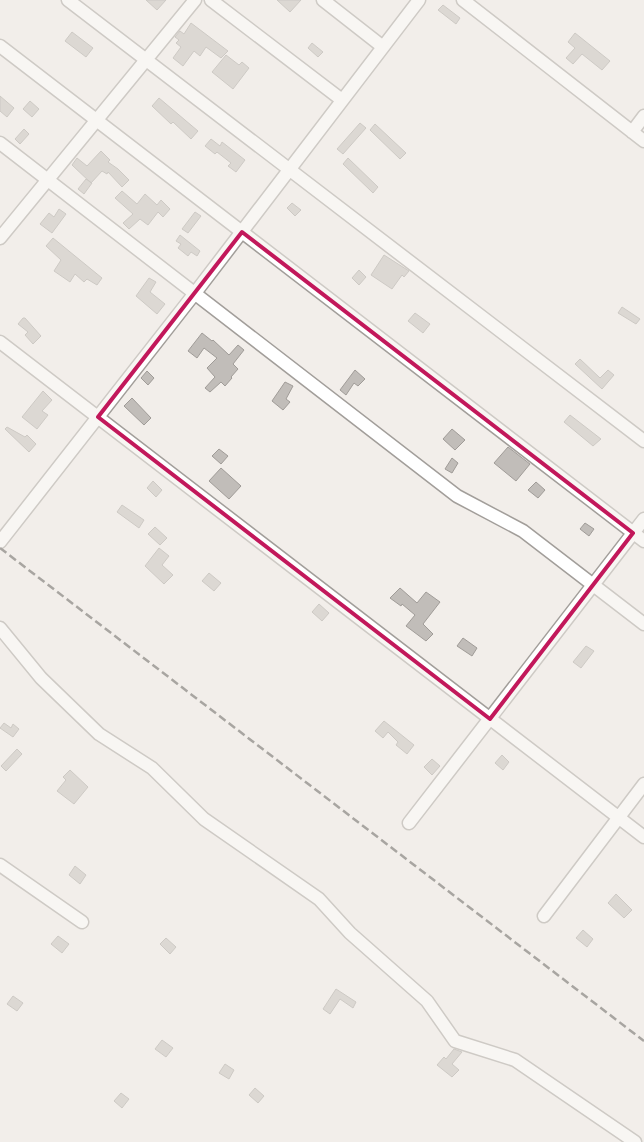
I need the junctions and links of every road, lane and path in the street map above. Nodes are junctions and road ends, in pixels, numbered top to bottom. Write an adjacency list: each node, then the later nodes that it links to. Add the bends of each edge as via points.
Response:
1 (68, 0): 9 (street)
2 (196, 0): 9 (street)
3 (211, 0): 10 (street)
4 (323, 0): 8 (street)
5 (419, 0): 8 (street)
6 (464, 0): 13 (street)
7 (0, 46): 12 (street)
8 (383, 47): 10 (street)
9 (146, 60): 12 (street); 16 (street)
10 (342, 100): 16 (street)
11 (644, 116): 13 (street)
12 (97, 120): 17 (street); 18 (street)
13 (632, 132): 14 (street)
14 (644, 141)
15 (0, 143): 17 (street)
16 (289, 170): 18 (street); 23 (street)
17 (48, 180): 19 (street); 20 (street)
18 (242, 232): 20 (street); 25 (street)
19 (0, 238)
20 (195, 293): 22 (street); 28 (street, via 457,496 523,531)
21 (0, 342): 22 (street)
22 (98, 417): 27 (street); 31 (street)
23 (644, 442)
24 (644, 519): 25 (street)
25 (633, 533): 26 (street); 28 (street)
26 (644, 541)
27 (0, 542)
28 (593, 585): 29 (street); 31 (street)
29 (644, 624)
30 (0, 628): 39 (street, via 41,678 99,734 152,768 204,819 319,900 427,1001 456,1041 516,1060)
31 (490, 719): 33 (street); 34 (street)
32 (644, 784): 33 (street)
33 (618, 818): 35 (street); 37 (street)
34 (410, 823)
35 (644, 837)
36 (0, 865): 38 (street)
37 (544, 916)
38 (82, 922)
39 (635, 1142)

